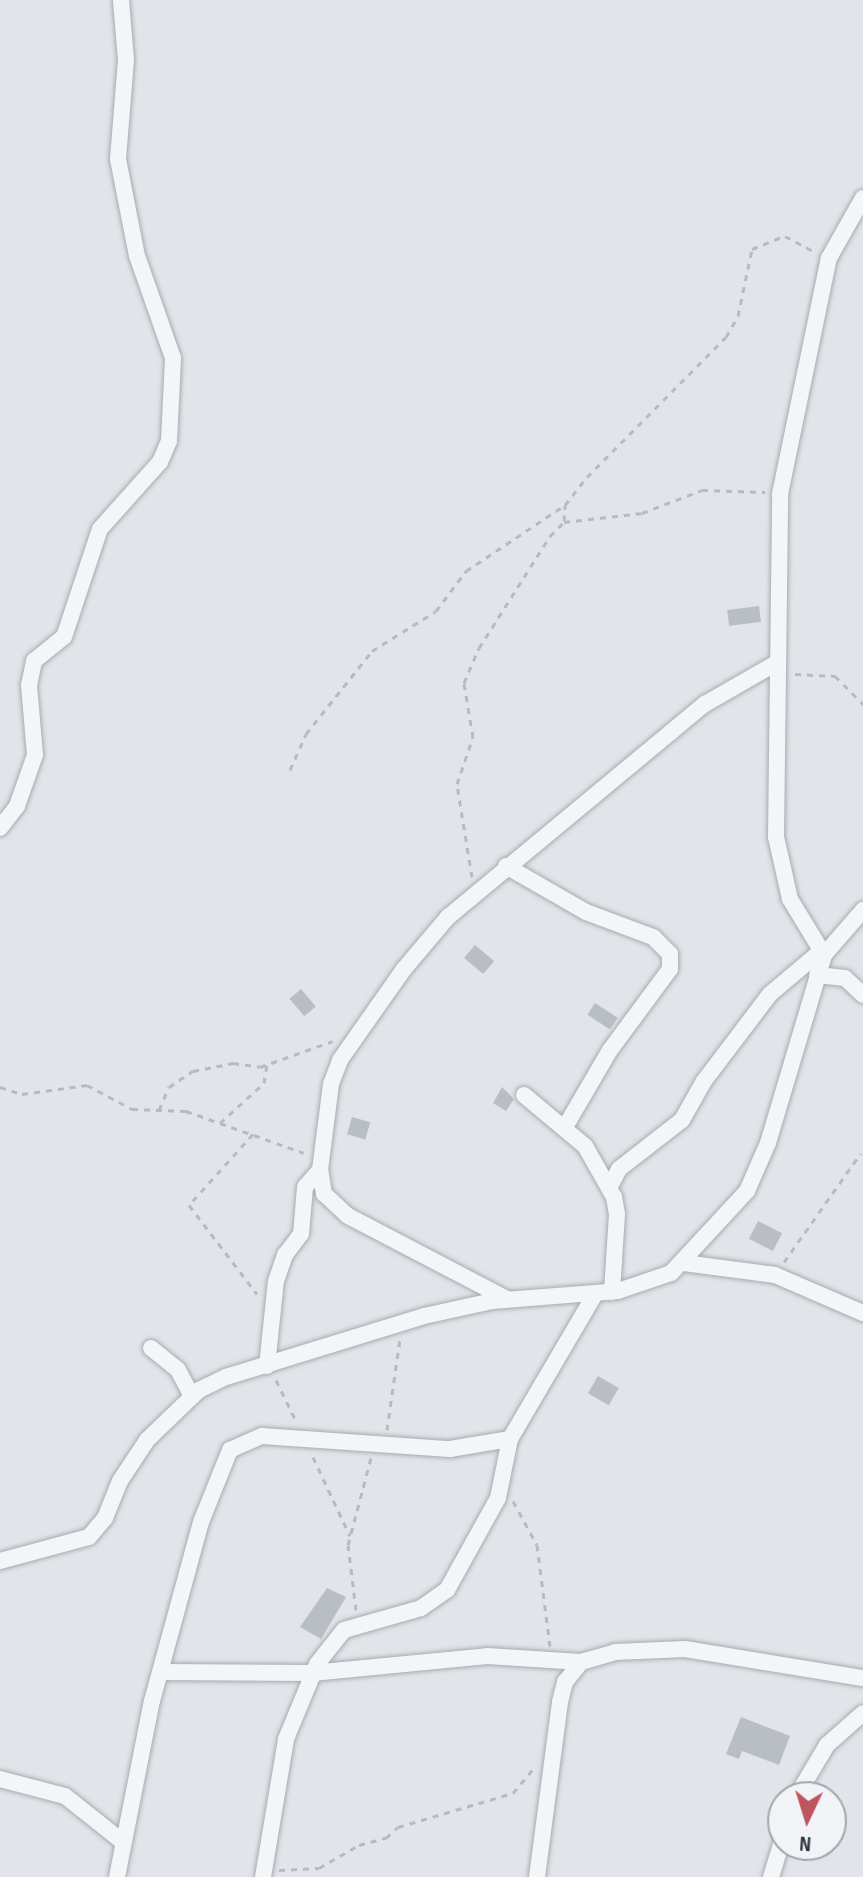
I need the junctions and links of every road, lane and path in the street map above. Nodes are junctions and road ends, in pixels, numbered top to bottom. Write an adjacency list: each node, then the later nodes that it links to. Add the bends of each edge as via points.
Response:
1 (121, 0): 10 (street, via 126,60 118,159 137,256 173,358 169,441 160,462 100,529 64,637 34,661 29,685 35,755 17,806)
2 (863, 198): 3 (street)
3 (829, 258): 4 (street); 5 (path, via 785,236 752,249 738,316 726,337 699,369 638,421)
4 (780, 494): 6 (path, via 702,490 642,513); 7 (street)
5 (565, 505): 6 (path); 9 (path, via 466,571 436,611 372,651 306,734)
6 (564, 522): 12 (path, via 479,648 464,683 473,737 457,784 470,846)
7 (778, 667): 8 (path, via 835,676); 11 (street, via 705,704); 14 (street, via 780,867 790,899)
8 (863, 704)
9 (290, 770)
10 (0, 828)
11 (506, 866): 12 (street); 23 (street, via 586,912 653,937 670,954 670,969 610,1050)
12 (472, 896): 17 (street, via 404,969)
13 (863, 910): 14 (street)
14 (822, 953): 15 (street); 27 (street, via 770,994 704,1081 682,1120 625,1163)
15 (817, 975): 16 (street, via 845,978); 28 (street, via 753,1179 733,1211)
16 (863, 995)
17 (349, 1046): 18 (path, via 328,1041); 26 (street, via 331,1084)
18 (267, 1065): 21 (path, via 233,1063 193,1071 169,1087); 22 (path, via 264,1083)
19 (0, 1087): 21 (path, via 22,1094 87,1085 132,1109)
20 (524, 1095): 23 (street)
21 (159, 1110): 22 (path, via 178,1109)
22 (220, 1123): 24 (path)
23 (565, 1127): 27 (street, via 585,1146)
24 (253, 1134): 26 (path, via 299,1150); 32 (path, via 189,1205)
25 (861, 1153): 29 (path)
26 (319, 1171): 31 (street, via 324,1194 348,1216); 32 (street, via 305,1187 301,1234 281,1265)
27 (609, 1188): 30 (street, via 617,1214)
28 (684, 1263): 29 (street); 30 (street, via 655,1281)
29 (775, 1275): 33 (street)
30 (604, 1293): 31 (street); 39 (street)
31 (507, 1299): 34 (street)
32 (269, 1310): 36 (street)
33 (863, 1313)
34 (399, 1323): 36 (street); 40 (path, via 400,1365)
35 (151, 1348): 37 (street, via 178,1370)
36 (270, 1364): 37 (street, via 226,1377); 38 (path)
37 (192, 1396): 43 (street, via 147,1440 98,1529 77,1543)
38 (305, 1439): 40 (street); 42 (path); 47 (street, via 249,1438 230,1450 201,1522)
39 (510, 1439): 40 (street, via 473,1448); 41 (street)
40 (378, 1444): 42 (path)
41 (501, 1487): 44 (street, via 447,1590 421,1608); 45 (path, via 537,1545)
42 (350, 1536): 44 (path)
43 (0, 1561)
44 (358, 1622): 48 (street, via 334,1639)
45 (553, 1661): 46 (street); 48 (street, via 487,1656)
46 (581, 1662): 49 (street, via 615,1652 685,1649); 51 (street, via 565,1682)
47 (161, 1672): 48 (street); 54 (street)
48 (312, 1673): 55 (street, via 286,1739)
49 (863, 1678)
50 (863, 1713): 53 (street, via 827,1745)
51 (554, 1740): 55 (path, via 513,1793 468,1811 398,1827 386,1838 304,1872); 57 (street)
52 (0, 1779): 54 (street, via 65,1796)
53 (806, 1781)
54 (123, 1842): 56 (street)
55 (264, 1870)
56 (117, 1877)
57 (537, 1877)

